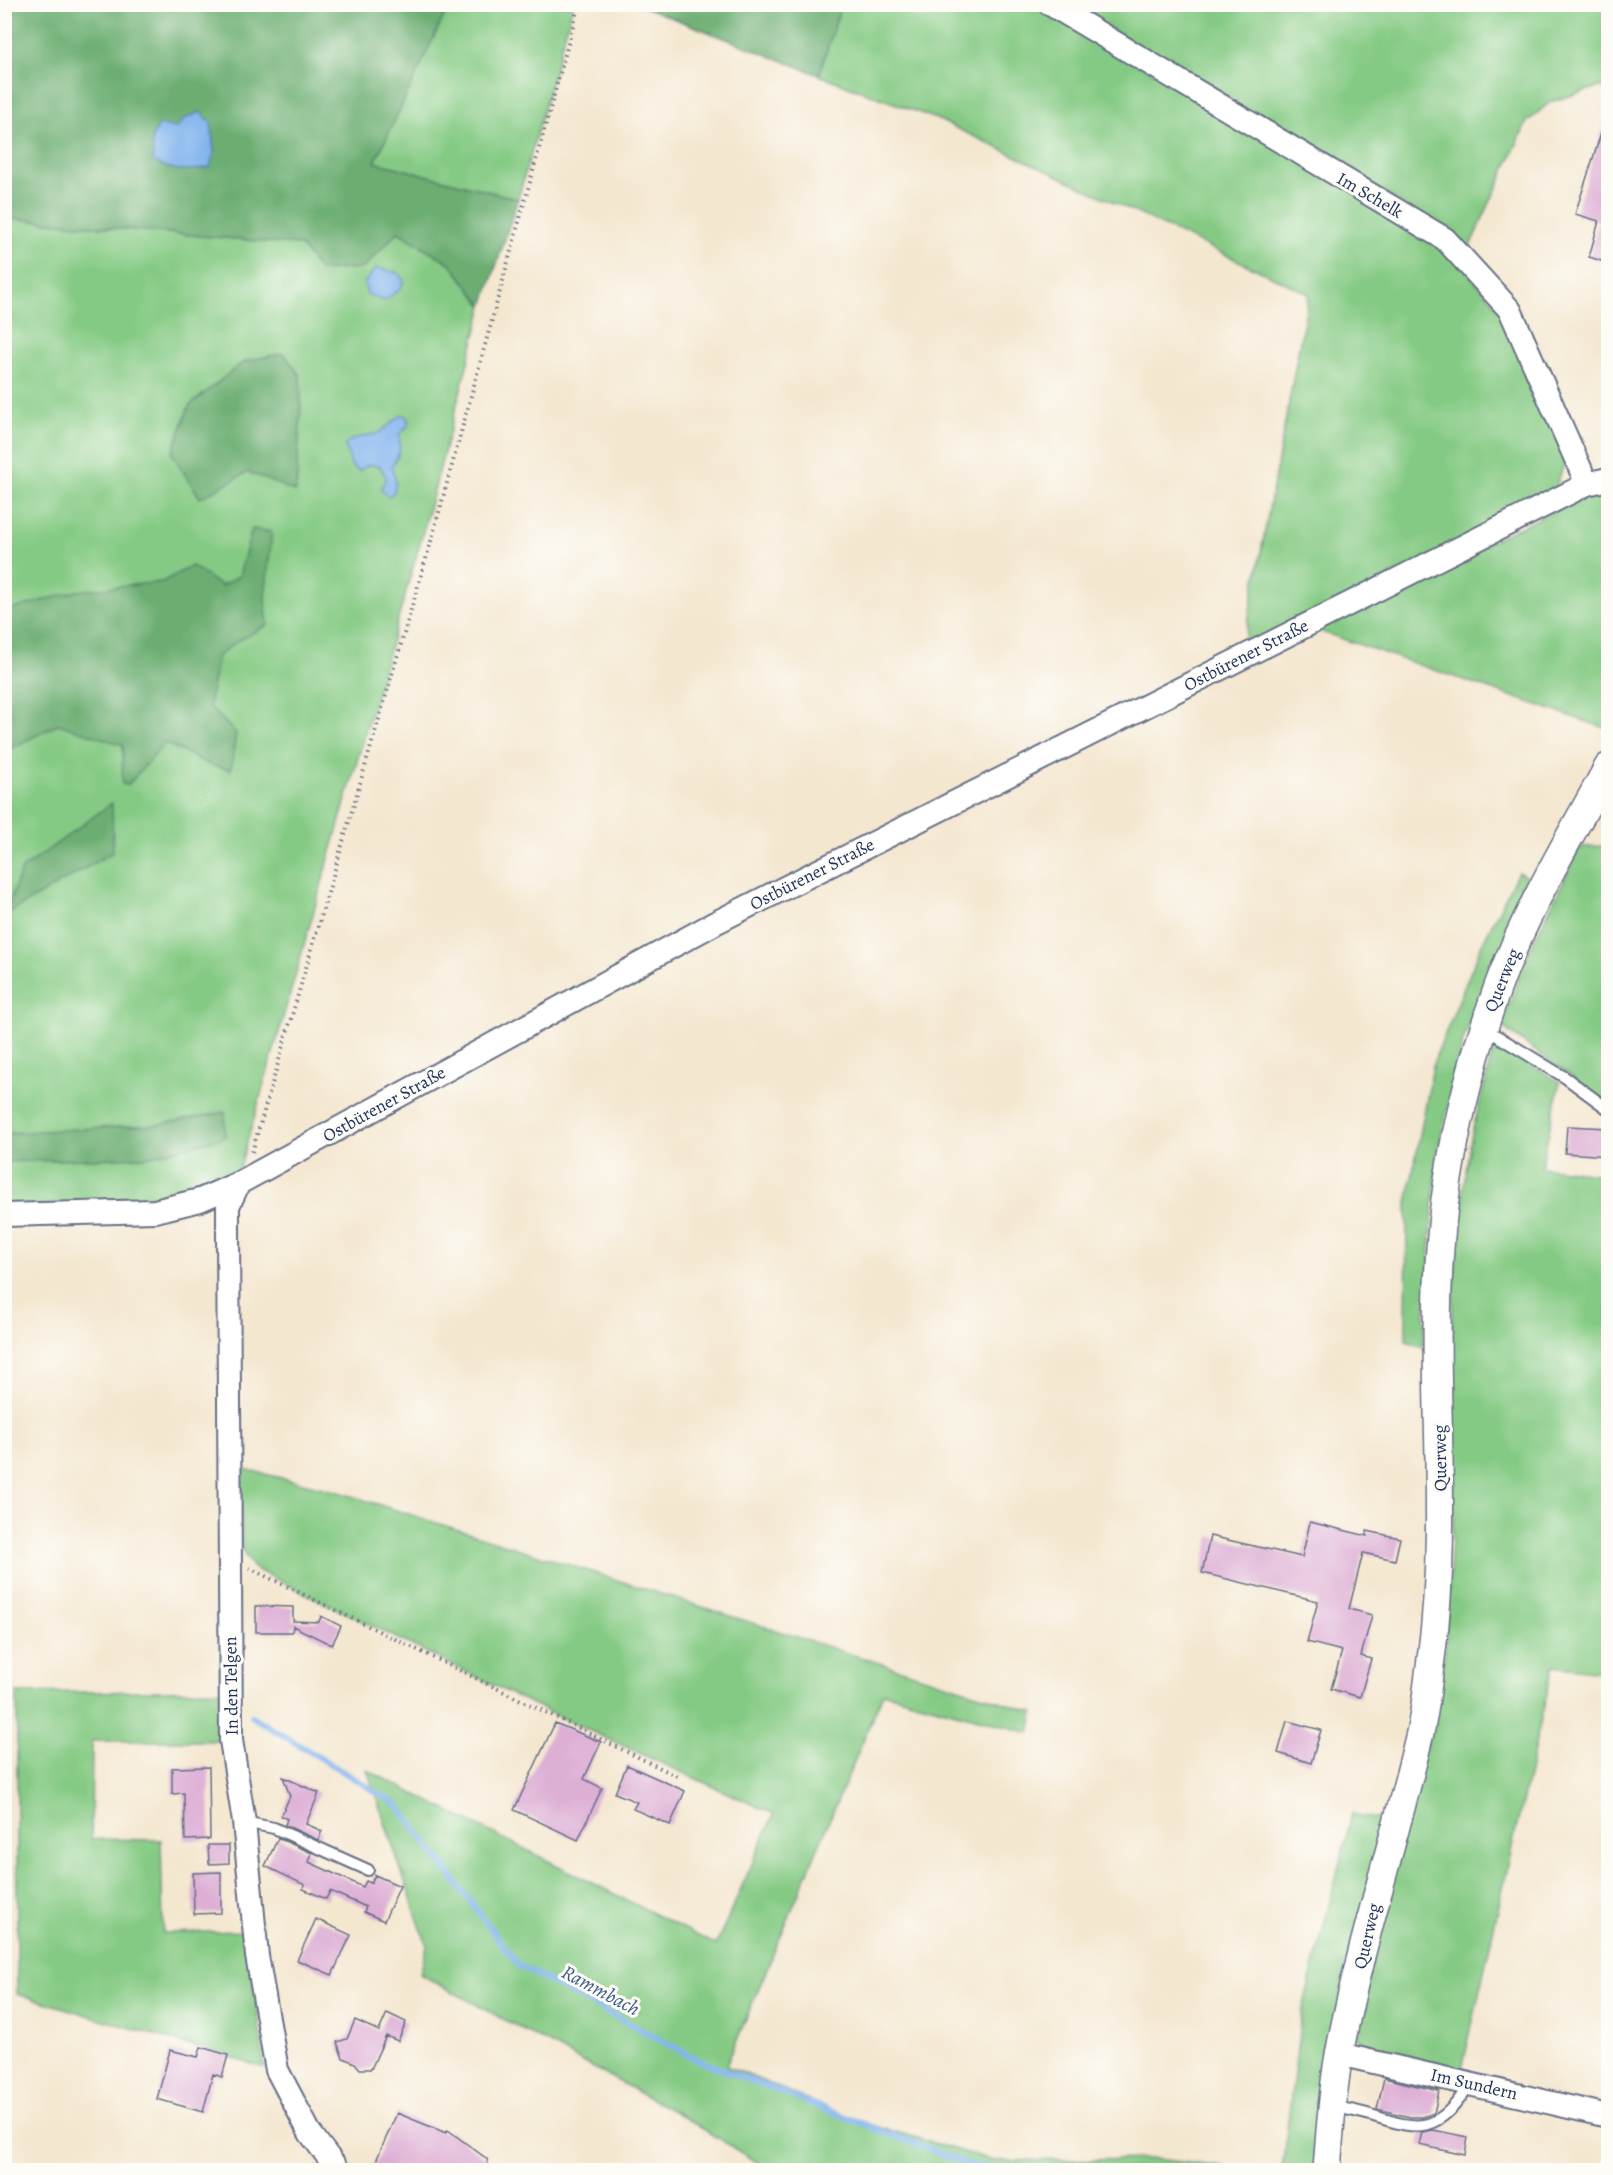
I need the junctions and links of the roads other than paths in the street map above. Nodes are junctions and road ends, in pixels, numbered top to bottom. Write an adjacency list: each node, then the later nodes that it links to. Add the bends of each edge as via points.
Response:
1 (1050, 4): 2 (street, Im Schelk, via 1445,239 1510,309)
2 (1598, 481): 6 (street, Ostbürener Straße, via 715,923)
3 (1608, 767): 4 (street, Querweg, via 1533,908 1501,978)
4 (1484, 1028): 5 (lane); 10 (street, Querweg, via 1456,1128 1444,1210 1437,1319 1440,1565 1420,1734 1374,1902)
5 (1608, 1109)
6 (239, 1183): 7 (street, Ostbürener Straße, via 200,1200 155,1211); 8 (street, In den Telgen, via 228,1206 231,1740)
7 (4, 1215)
8 (244, 1822): 9 (lane, via 274,1828); 14 (street, In den Telgen, via 257,1956 277,2070 310,2133)
9 (368, 1870)
10 (1340, 2054): 11 (street, Im Sundern); 12 (street, Querweg)
11 (1470, 2083): 12 (lane, via 1458,2104 1439,2121 1417,2128); 13 (street, Im Sundern)
12 (1332, 2107): 15 (street, Querweg)
13 (1608, 2116)
14 (338, 2170)
15 (1327, 2170)

